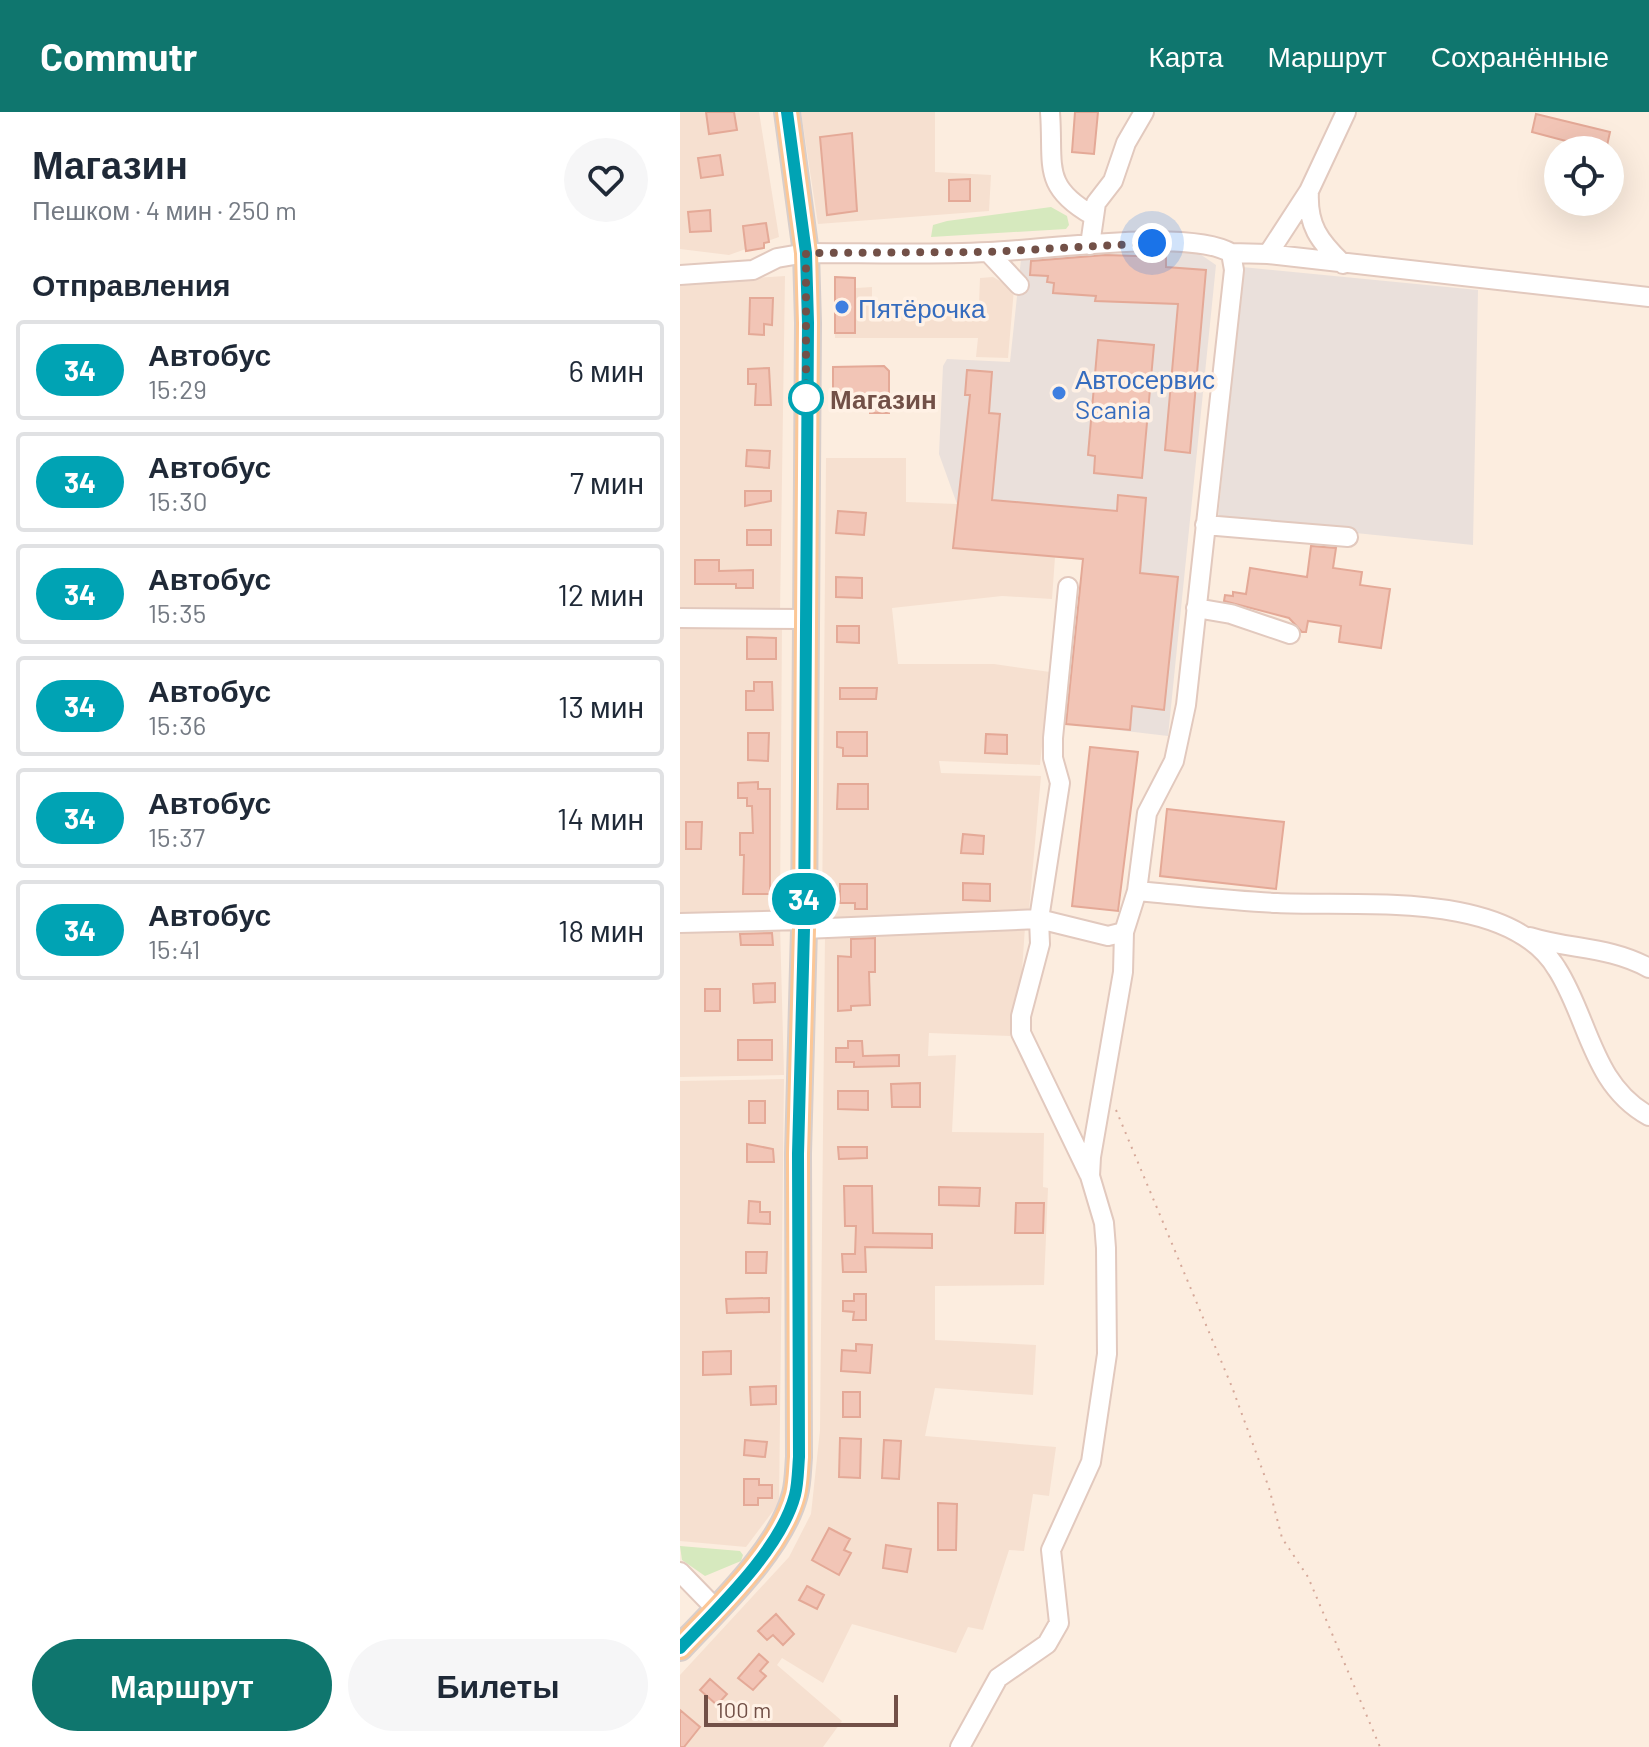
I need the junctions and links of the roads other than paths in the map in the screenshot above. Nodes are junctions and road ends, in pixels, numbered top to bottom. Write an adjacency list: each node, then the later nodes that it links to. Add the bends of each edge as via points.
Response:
1 (787, 112): 9 (main road)
2 (1050, 112): 6 (street, via 1057,188)
3 (1144, 112): 6 (street)
4 (1338, 118): 5 (street)
5 (1309, 191): 11 (street); 12 (street, via 1311,224 1320,242)
6 (1092, 215): 7 (street)
7 (1090, 245): 8 (street); 10 (street, via 1207,244)
8 (988, 252): 9 (street); 14 (street)
9 (806, 253): 13 (street, via 777,258 753,270); 21 (main road)
10 (1231, 253): 11 (street); 16 (street, via 1234,270)
11 (1268, 254): 12 (street)
12 (1343, 264): 15 (street)
13 (680, 275)
14 (1019, 285)
15 (1649, 297)
16 (1205, 525): 17 (street); 19 (street)
17 (1348, 537)
18 (1068, 587): 24 (street, via 1053,738 1060,783)
19 (1196, 608): 22 (street); 23 (street, via 1191,712 1147,813)
20 (680, 618): 21 (street)
21 (805, 619): 26 (main road)
22 (1290, 634)
23 (1137, 891): 27 (street); 28 (street, via 1277,903 1429,907 1498,923)
24 (1039, 919): 26 (street); 27 (street, via 1108,936); 31 (street, via 1040,944 1021,1033)
25 (680, 923): 26 (street)
26 (804, 924): 33 (main road, via 795,1495 763,1554)
27 (1124, 932): 31 (street, via 1123,972)
28 (1530, 937): 29 (street, via 1616,952); 30 (street, via 1557,968 1606,1074 1620,1095)
29 (1649, 968)
30 (1649, 1116)
31 (1090, 1176): 35 (street, via 1104,1223 1107,1354 1091,1462 1051,1550 1059,1623 1047,1644 998,1678)
32 (680, 1572): 33 (street)
33 (716, 1609): 34 (main road)
34 (680, 1648)
35 (960, 1747)

